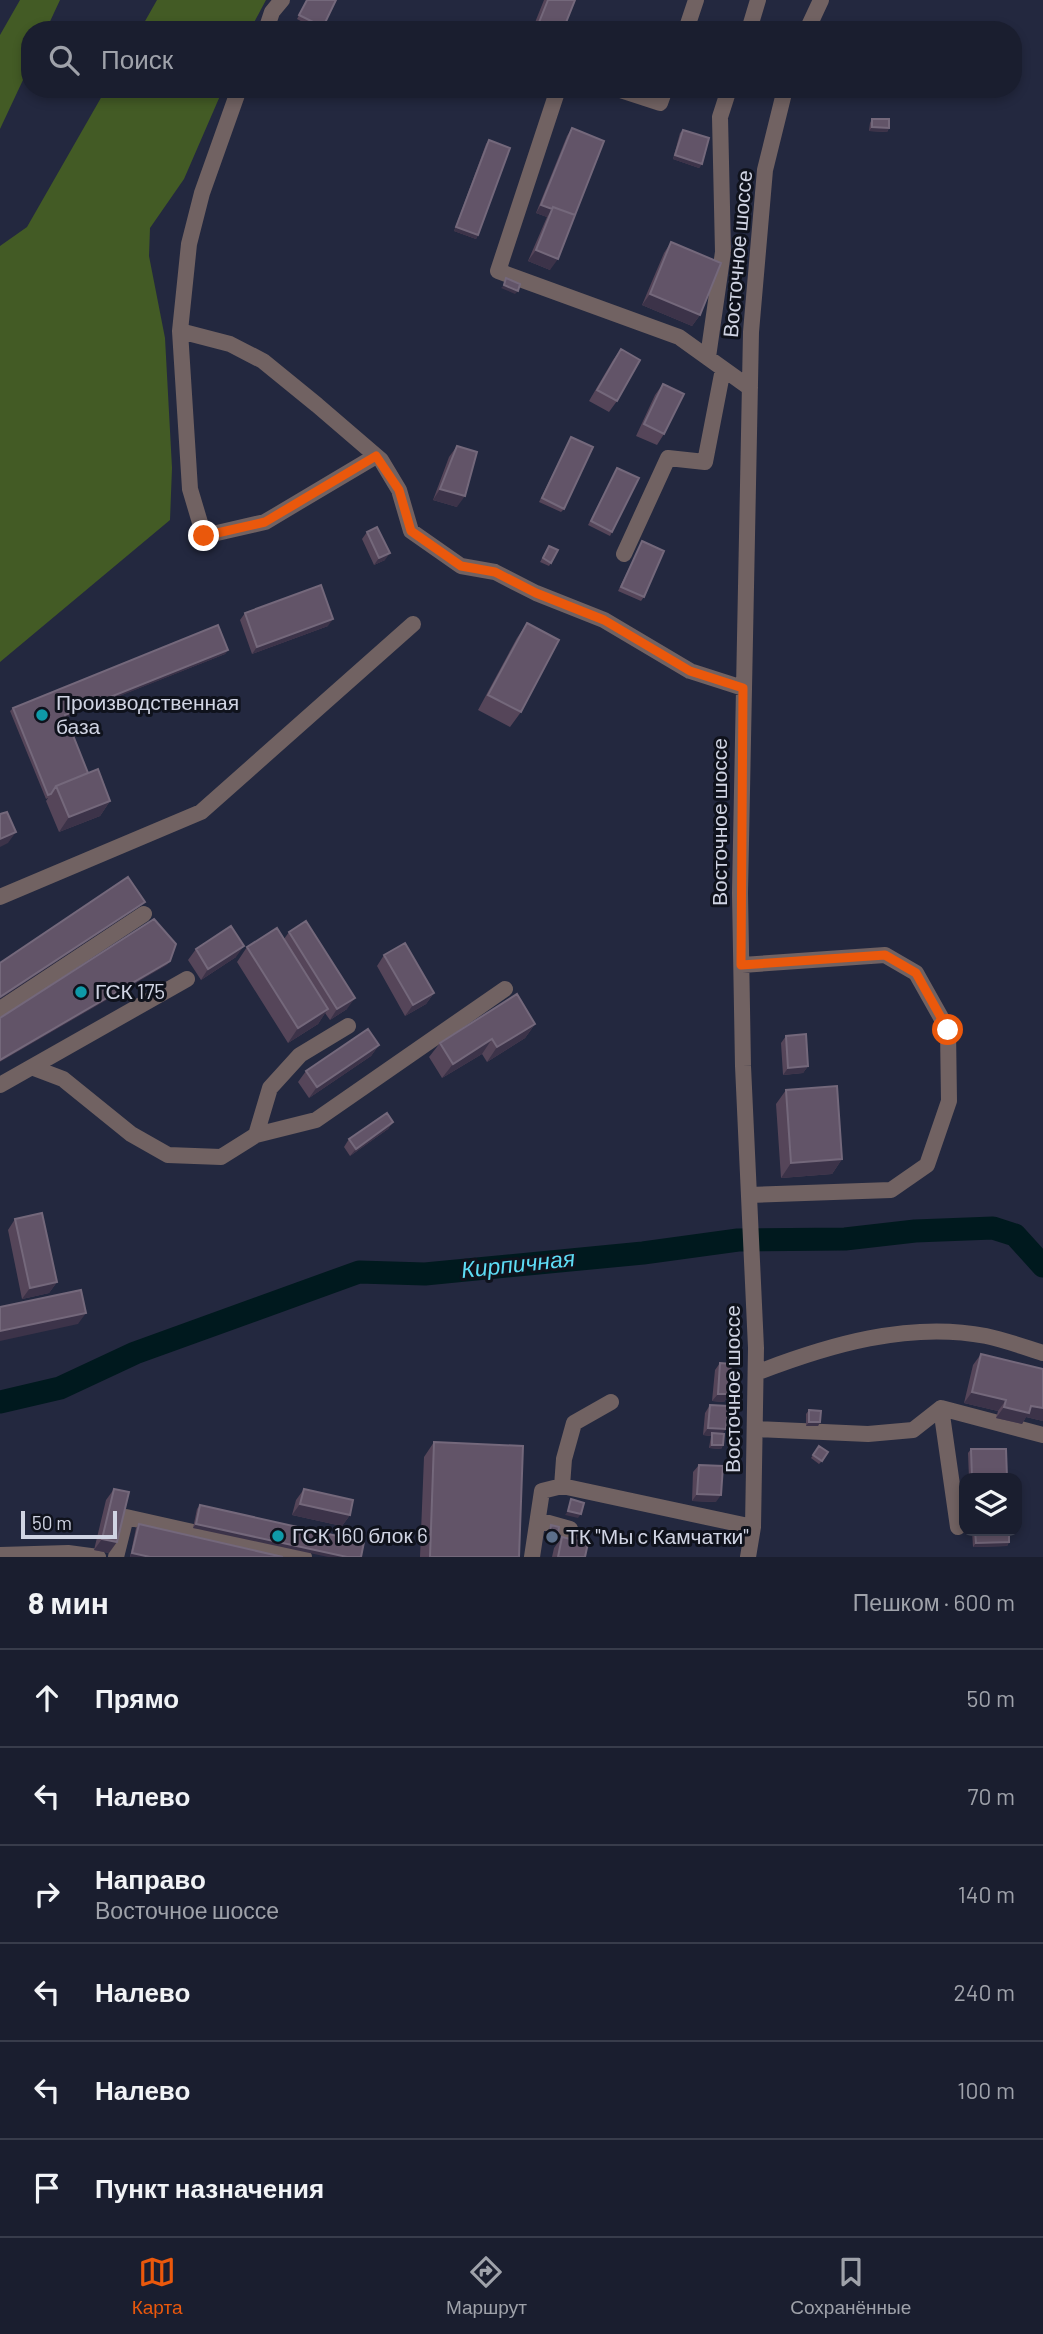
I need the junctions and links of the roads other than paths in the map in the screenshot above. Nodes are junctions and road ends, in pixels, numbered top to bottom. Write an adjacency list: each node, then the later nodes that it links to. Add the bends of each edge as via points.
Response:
1 (282, 0): 6 (street)
2 (696, 0): 7 (street)
3 (758, 0): 8 (street)
4 (811, 0): 9 (street)
5 (821, 0): 10 (street)
6 (269, 21)
7 (689, 21)
8 (751, 21)
9 (809, 21)
10 (811, 21)
11 (236, 98): 17 (street, via 189,244)
12 (555, 98): 18 (street, via 498,271 679,337)
13 (645, 98): 14 (street, via 660,103)
14 (662, 98)
15 (726, 98): 18 (street, via 720,117 723,252)
16 (783, 98): 20 (street, Восточное шоссе, via 765,170)
17 (180, 331): 21 (street, via 230,344 263,361); 21 (street, via 190,489 204,536 265,522)
18 (708, 358): 19 (street)
19 (723, 369): 20 (street); 22 (street, via 705,462 668,458)
20 (750, 388): 24 (street, Восточное шоссе)
21 (376, 456): 24 (street, via 399,490 411,531 461,566 495,572 604,620 690,671)
22 (624, 554)
23 (413, 624): 25 (street, via 201,812)
24 (743, 688): 27 (street, Восточное шоссе)
25 (0, 897)
26 (144, 914): 30 (street)
27 (741, 965): 35 (street, Восточное шоссе); 35 (street, via 885,955 916,973 948,1030 949,1101 927,1165 891,1190)
28 (187, 979): 32 (street)
29 (505, 989): 34 (street, via 316,1120)
30 (0, 1009)
31 (348, 1026): 34 (street, via 300,1055 270,1088)
32 (34, 1068): 33 (street); 34 (street, via 63,1079 131,1134 168,1155 221,1157)
33 (0, 1085)
34 (256, 1135)
35 (749, 1195): 37 (street, Восточное шоссе)
36 (1043, 1353): 37 (street, via 986,1336 915,1331 797,1357)
37 (756, 1373): 40 (street, Восточное шоссе)
38 (611, 1402): 42 (street, via 573,1423)
39 (941, 1408): 40 (street, via 913,1430 867,1434); 41 (street); 45 (street)
40 (756, 1429): 44 (street, Восточное шоссе)
41 (1043, 1435)
42 (562, 1486): 43 (street, via 542,1491); 44 (street)
43 (538, 1520): 46 (street, via 570,1528); 51 (street)
44 (753, 1527): 52 (street, Восточное шоссе)
45 (958, 1527)
46 (568, 1544)
47 (0, 1555): 48 (street)
48 (98, 1557)
49 (116, 1557): 50 (street, via 126,1517)
50 (303, 1557)
51 (533, 1557)
52 (748, 1557)

